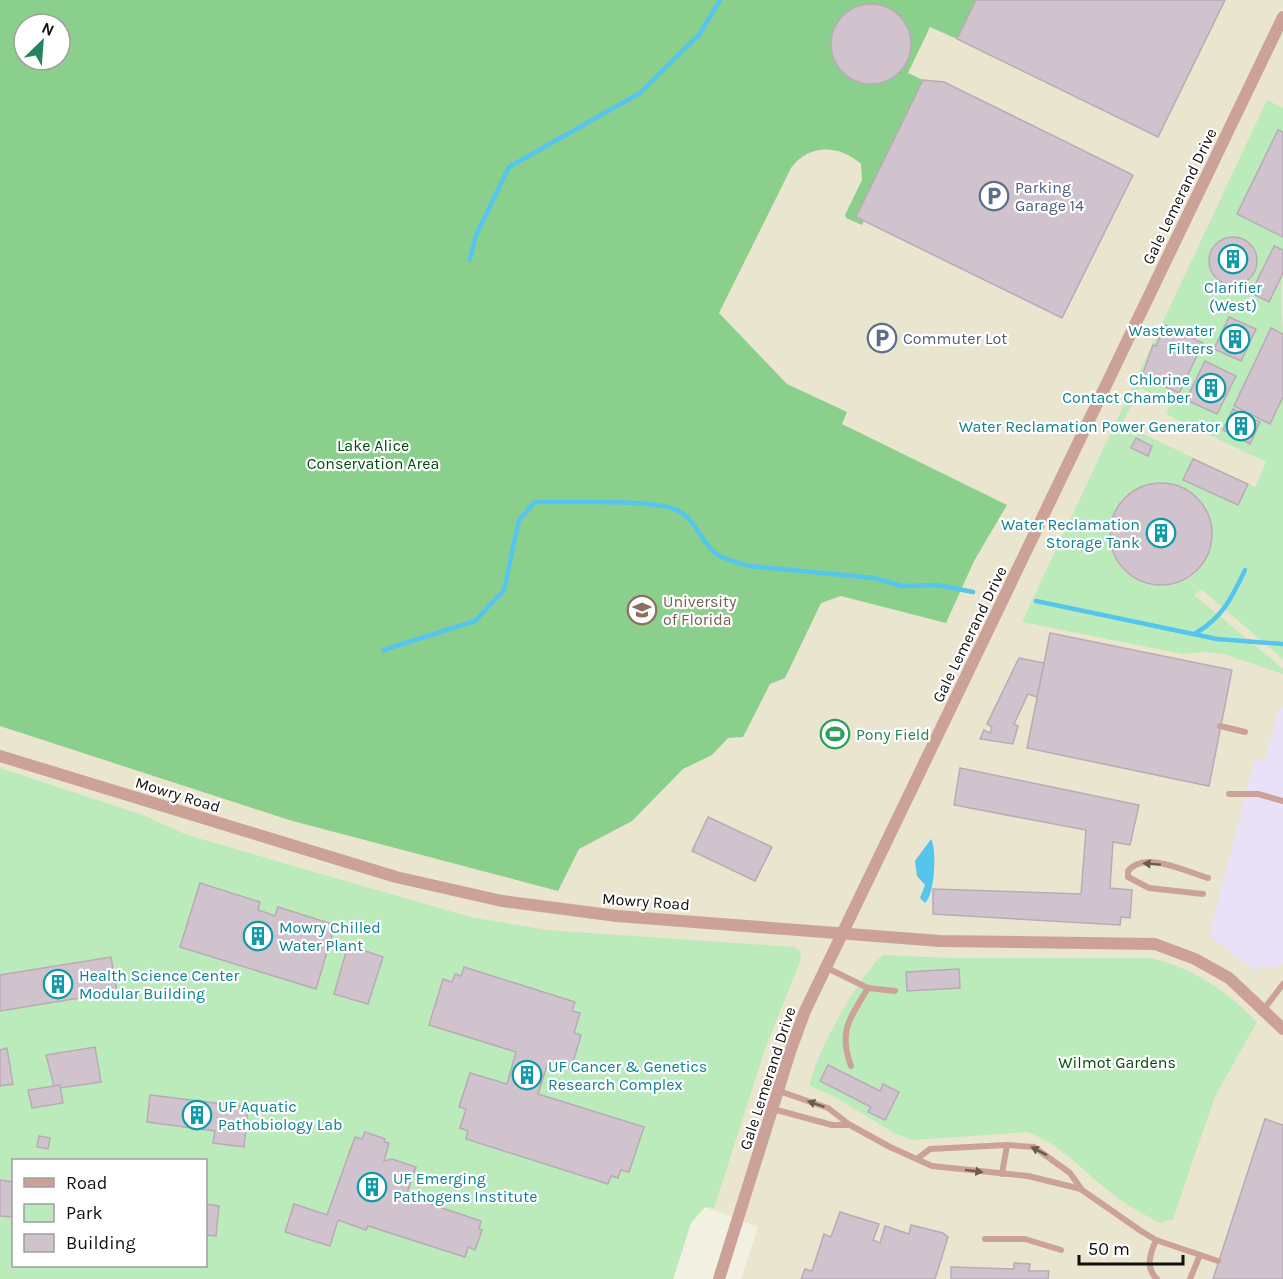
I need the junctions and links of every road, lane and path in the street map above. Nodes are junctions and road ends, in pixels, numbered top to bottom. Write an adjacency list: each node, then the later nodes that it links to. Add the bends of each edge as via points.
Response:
1 (1283, 17): 9 (street, Gale Lemerand Drive)
2 (1220, 726): 3 (lane)
3 (1245, 732)
4 (0, 756): 9 (street, Mowry Road, via 329,857 481,897 617,916)
5 (1229, 794): 6 (lane, via 1258,794)
6 (1283, 801)
7 (1208, 878): 8 (lane, one-way to 8, via 1146,862 1128,871 1128,878 1149,888)
8 (1203, 894)
9 (844, 931): 10 (street, Gale Lemerand Drive); 14 (street, Mowry Road, via 940,940 1139,942 1185,954 1212,967)
10 (827, 968): 12 (lane); 17 (street, Gale Lemerand Drive, via 802,1021)
11 (1283, 984): 14 (lane)
12 (868, 988): 13 (lane); 16 (lane, via 844,1036)
13 (895, 991)
14 (1263, 1009): 15 (street, Mowry Road)
15 (1283, 1029)
16 (851, 1066)
17 (778, 1091): 18 (street, Gale Lemerand Drive); 19 (lane, one-way to 17, via 828,1108)
18 (773, 1109): 19 (lane, via 832,1125); 29 (street, Gale Lemerand Drive)
19 (850, 1125): 21 (lane)
20 (1007, 1145): 21 (lane, via 930,1149); 22 (lane); 23 (lane, one-way to 20, via 1070,1173 1046,1153 1034,1147)
21 (918, 1158): 22 (lane, one-way to 22, via 932,1166)
22 (1002, 1174): 23 (lane, via 1028,1176)
23 (1082, 1190): 25 (lane)
24 (986, 1239): 26 (lane, via 1025,1239)
25 (1156, 1240): 27 (lane); 30 (lane, via 1149,1263)
26 (1061, 1250)
27 (1200, 1255): 28 (lane); 31 (lane)
28 (1218, 1261)
29 (719, 1279)
30 (1158, 1279)
31 (1190, 1279)

